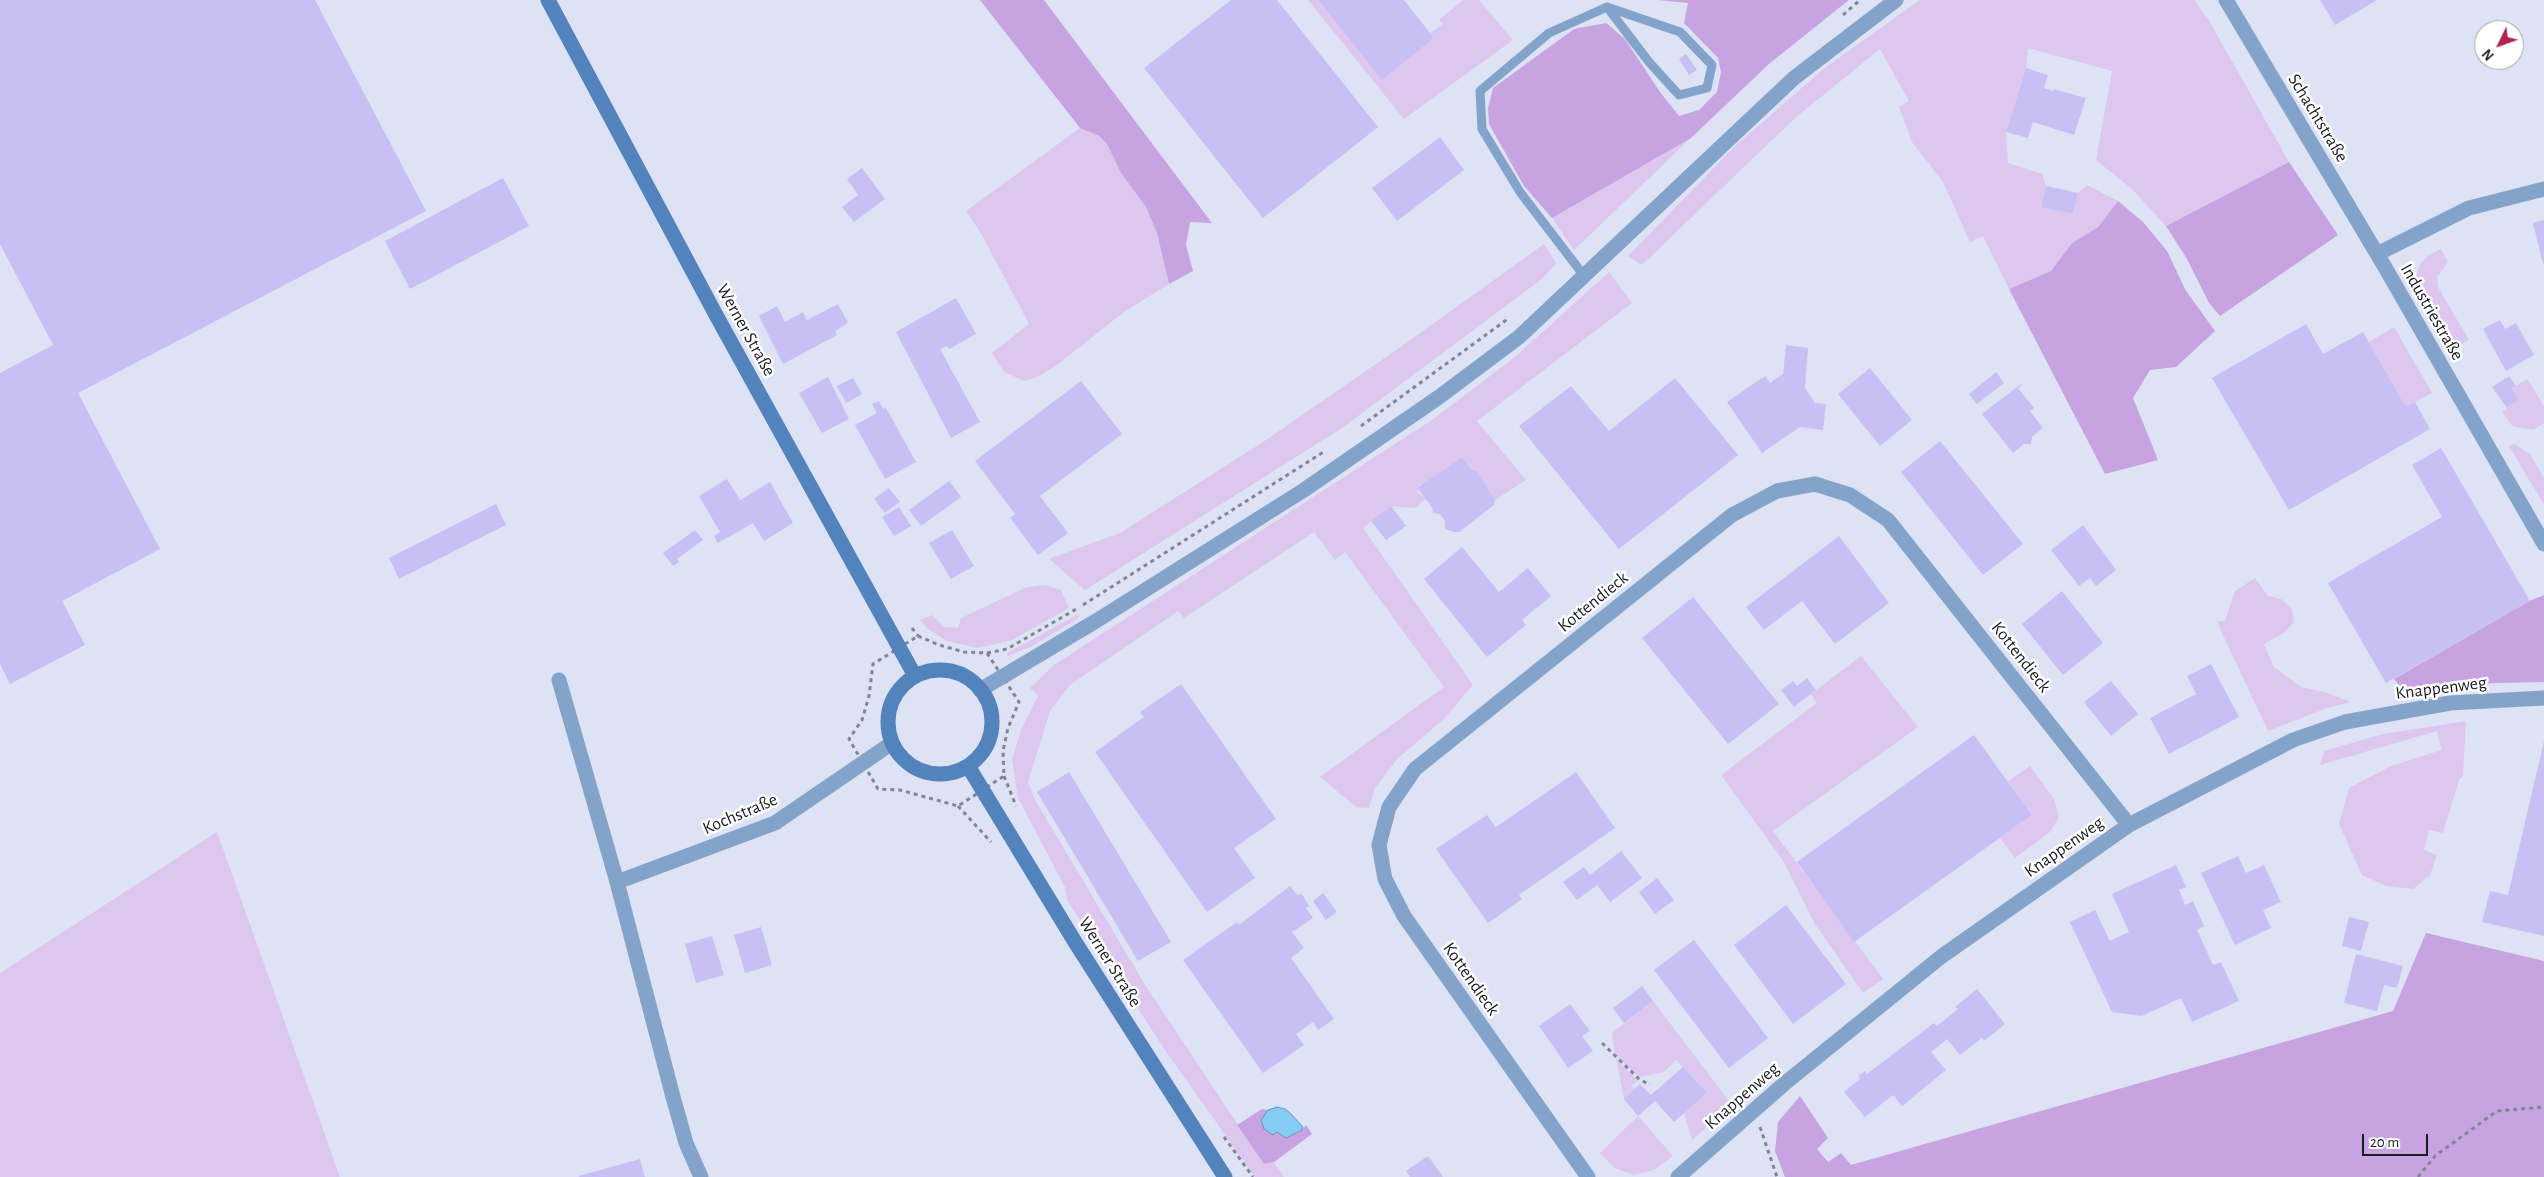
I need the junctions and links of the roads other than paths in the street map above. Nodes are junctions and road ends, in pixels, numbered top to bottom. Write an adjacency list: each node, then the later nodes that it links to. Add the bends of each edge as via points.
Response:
1 (548, 0): 9 (main road, Werner Straße, via 716,315)
2 (1896, 0): 7 (street, via 1794,78)
3 (2226, 0): 6 (street, Schachtstraße)
4 (1607, 7): 4 (lane, via 1680,32 1712,65 1707,88 1679,95); 7 (lane, via 1549,33 1480,91 1482,129 1520,192)
5 (2544, 189): 6 (street, Industriestraße, via 2469,208)
6 (2377, 254): 8 (street, Industriestraße)
7 (1585, 276): 11 (street, via 1519,337 1432,403 1304,490)
8 (2544, 544)
9 (915, 676): 11 (main road, via 943,671 957,674); 13 (main road, via 894,698 888,713)
10 (559, 680): 16 (street)
11 (980, 690): 14 (main road, via 988,702 991,729 981,754)
12 (2544, 698): 15 (street, Knappenweg, via 2450,703 2345,722 2293,740)
13 (892, 743): 14 (main road, via 901,757 927,773 942,774); 16 (street, Kochstraße, via 775,823)
14 (968, 766): 18 (main road, Werner Straße, via 1075,942)
15 (2129, 825): 19 (street, Kottendieck, via 1888,520 1850,495 1815,484 1777,491 1732,515 1416,769 1389,807 1379,845 1385,879 1404,916); 20 (street, Knappenweg, via 1942,956 1754,1110)
16 (617, 882): 17 (street, via 686,1143)
17 (701, 1177)
18 (1225, 1177)
19 (1588, 1177)
20 (1678, 1177)

